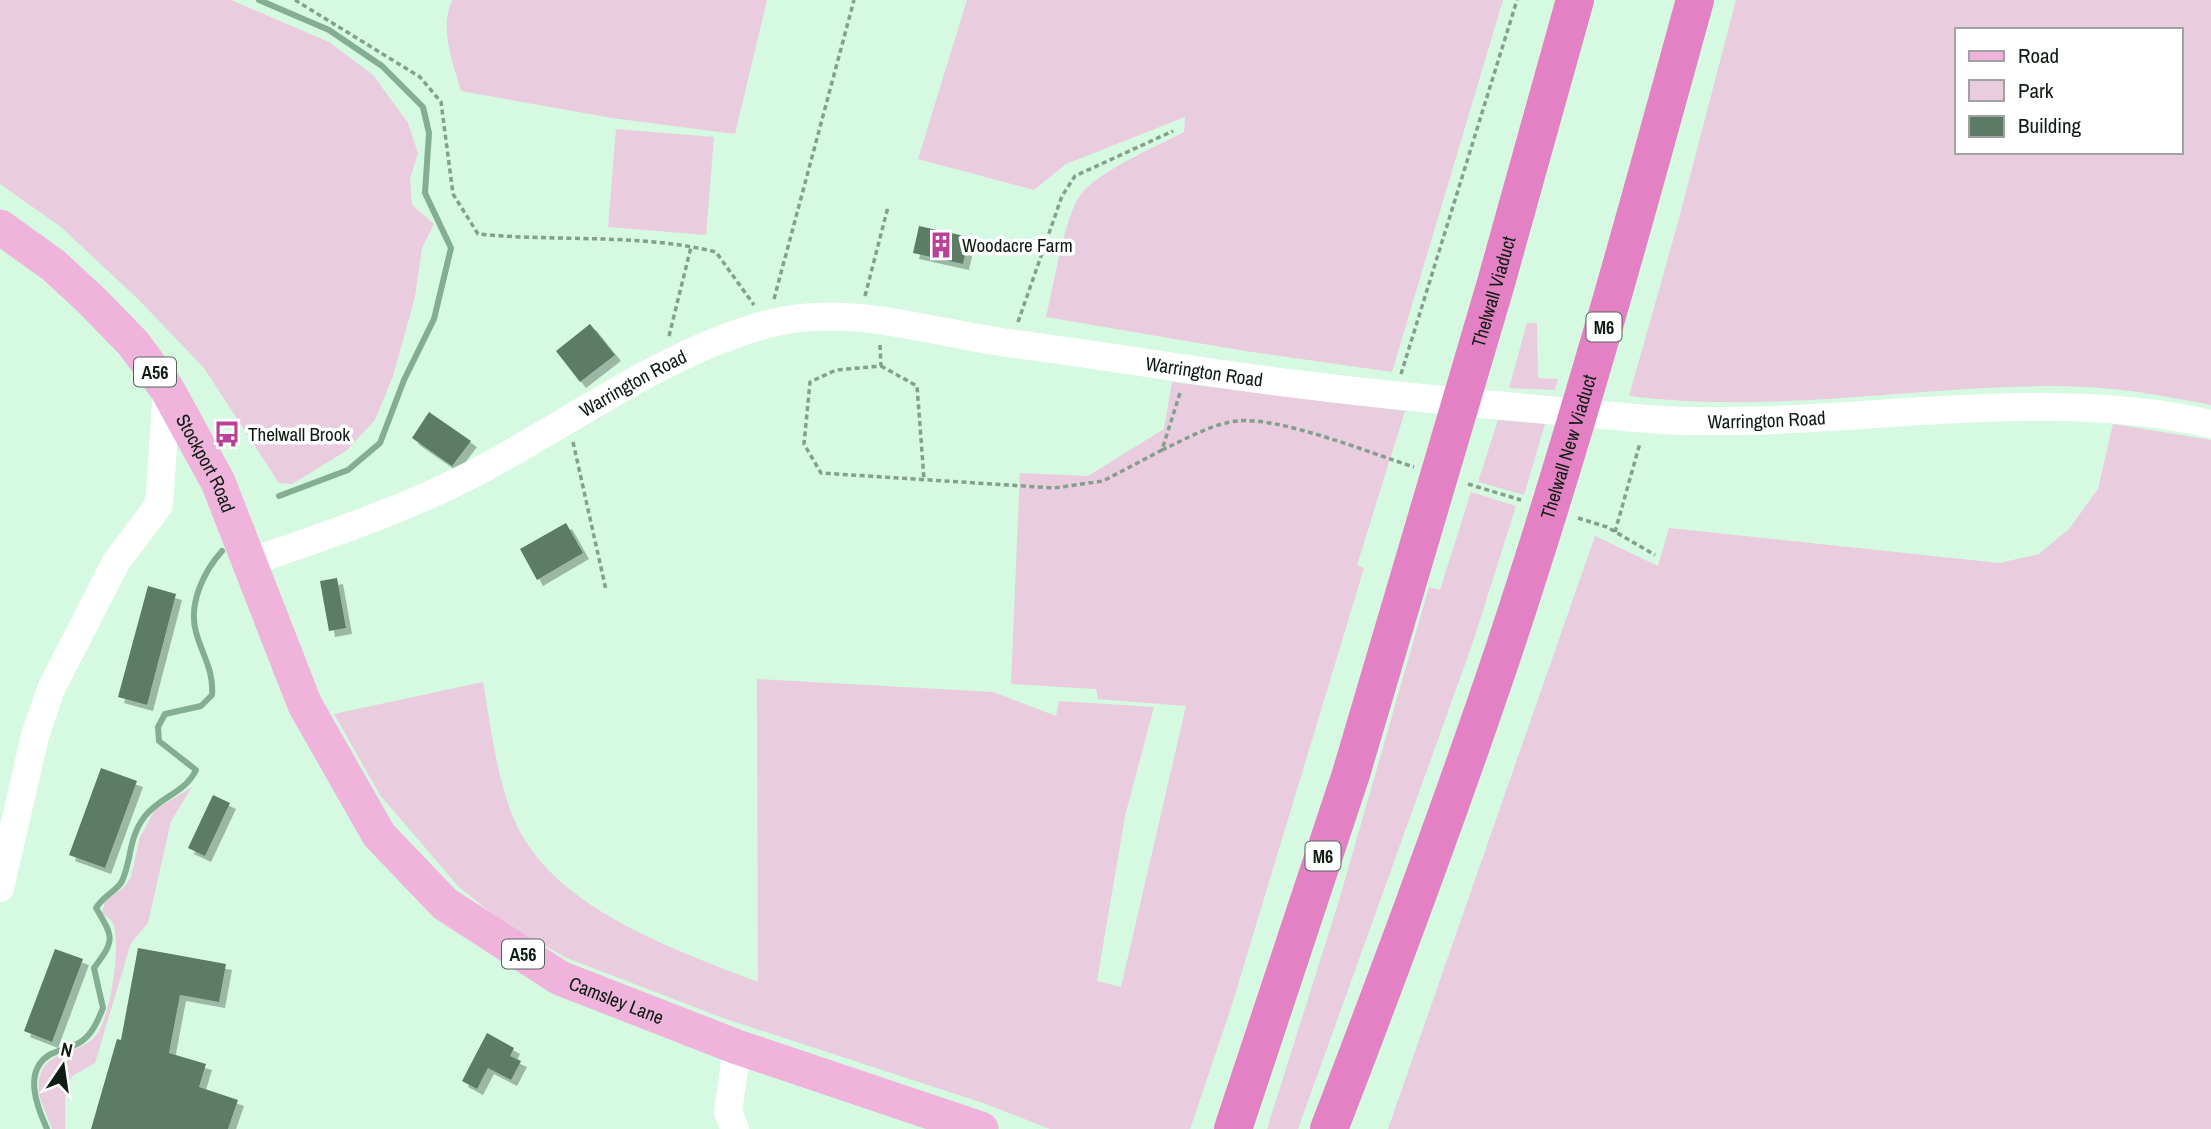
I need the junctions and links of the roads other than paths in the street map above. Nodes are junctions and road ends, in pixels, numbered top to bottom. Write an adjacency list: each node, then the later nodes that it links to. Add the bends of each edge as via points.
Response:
1 (1575, 0): 11 (highway, Thelwall Viaduct / M6, via 1350,775)
2 (1695, 0): 12 (highway, Thelwall New Viaduct / M6, via 1615,291 1503,652)
3 (0, 227): 4 (main road, Stockport Road / A56, via 54,265 91,300 133,343)
4 (167, 388): 6 (main road, Stockport Road / A56, via 218,482); 7 (street, via 159,505 116,562 51,689 35,736)
5 (2211, 424): 6 (street, Warrington Road, via 2123,408 2052,406 1759,421 1647,419 1394,396 829,316 767,324 702,348 469,476 368,520)
6 (250, 562): 8 (main road, Camsley Lane / A56, via 305,705 372,823 445,904 560,978)
7 (0, 888)
8 (737, 1047): 9 (street, via 728,1112); 10 (main road, Camsley Lane / A56)
9 (735, 1129)
10 (981, 1129)
11 (1233, 1129)
12 (1329, 1129)

